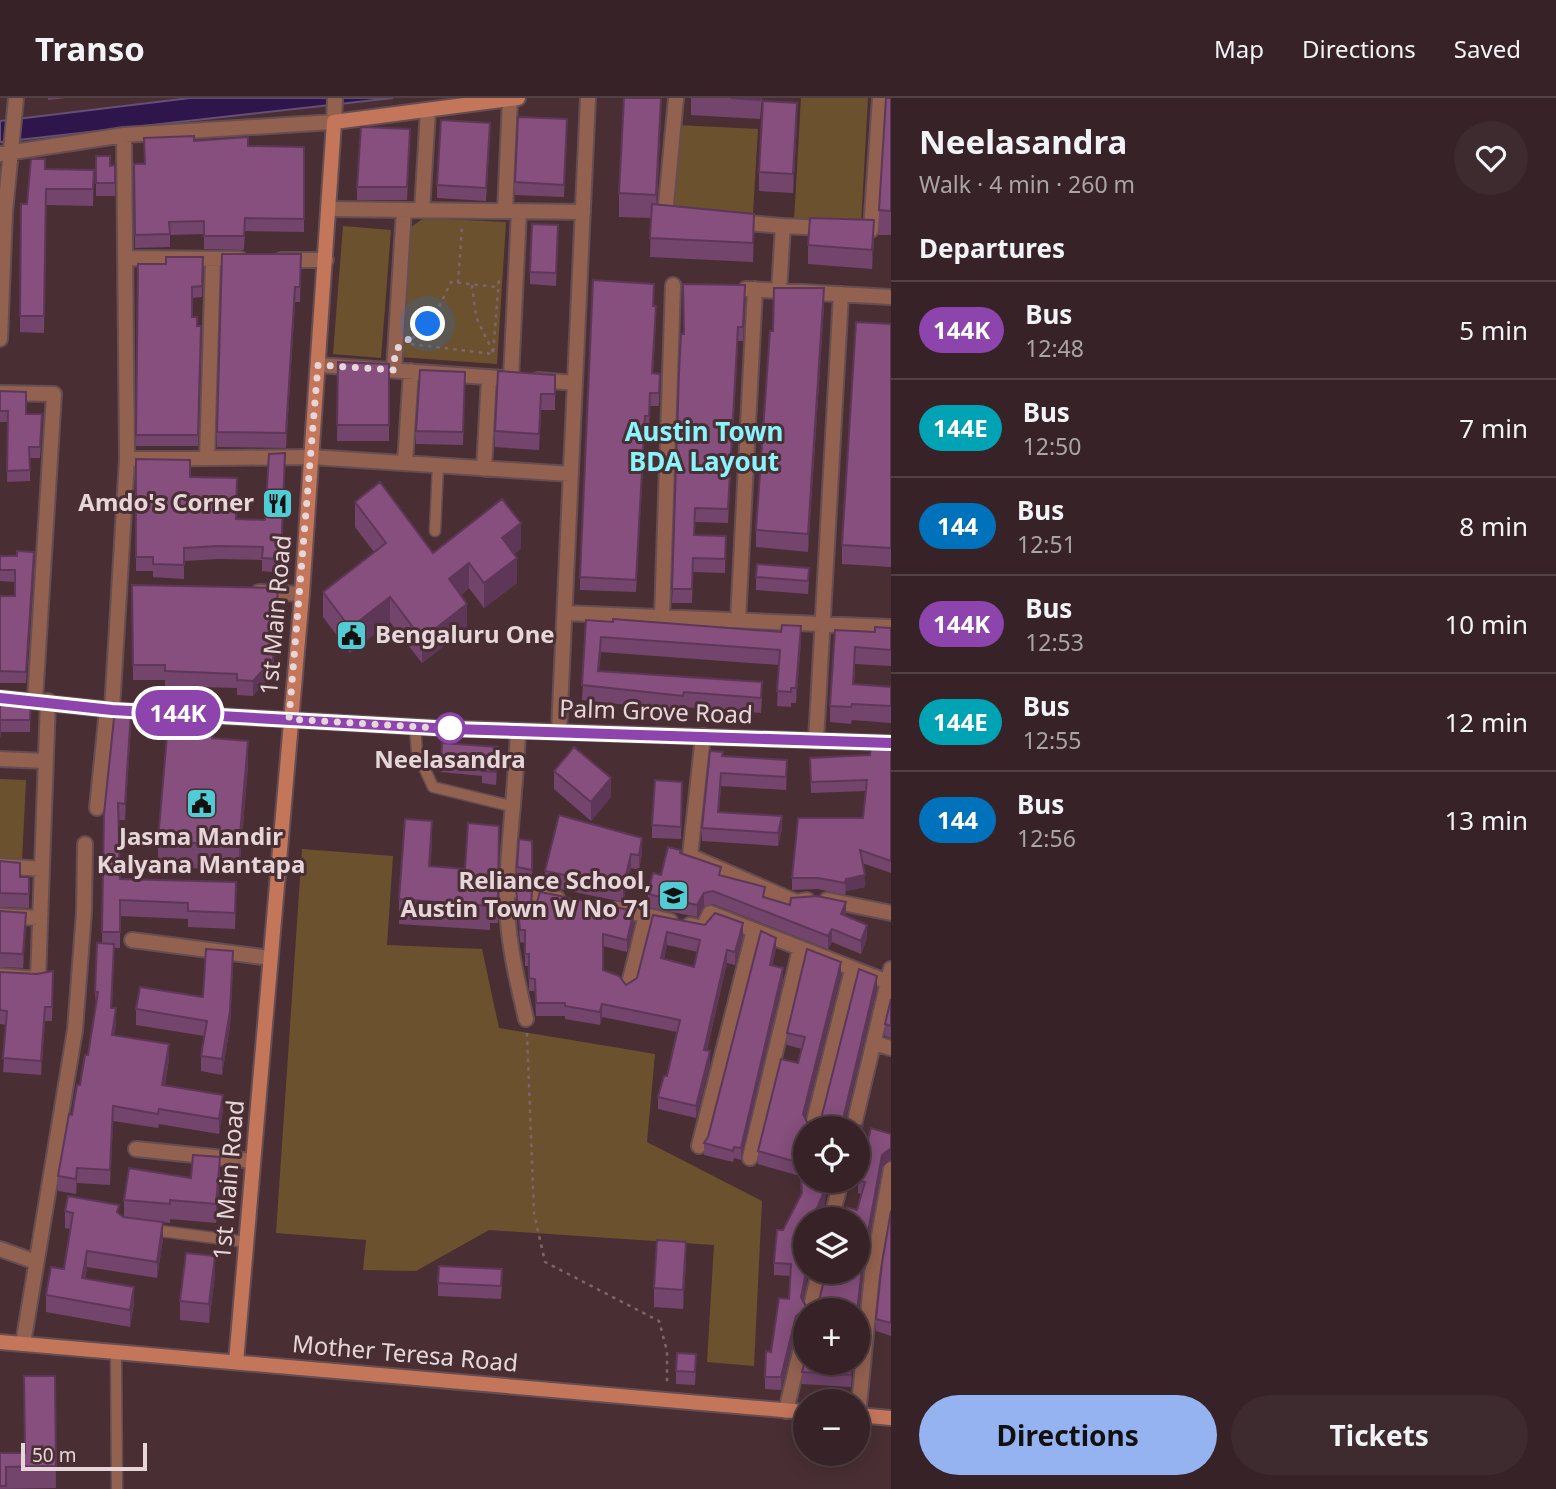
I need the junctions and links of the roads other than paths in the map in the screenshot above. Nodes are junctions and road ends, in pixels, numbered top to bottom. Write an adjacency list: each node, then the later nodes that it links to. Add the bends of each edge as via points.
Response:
1 (588, 98): 16 (street)
2 (676, 98): 17 (street, via 665,215)
3 (880, 98): 19 (street, via 871,230)
4 (514, 99): 7 (street); 14 (street)
5 (335, 101): 8 (street)
6 (11, 110): 10 (street)
7 (428, 110): 8 (street); 13 (street)
8 (334, 122): 9 (street); 11 (street, 1st Main Road)
9 (124, 135): 10 (street); 20 (street)
10 (7, 150): 15 (street)
11 (330, 209): 12 (street); 22 (street, 1st Main Road)
12 (404, 210): 13 (street); 31 (street)
13 (422, 210): 14 (street)
14 (512, 211): 16 (street); 33 (street, via 516,289)
15 (3, 212): 29 (street)
16 (583, 212): 35 (street, via 587,281)
17 (691, 217)
18 (717, 220): 19 (street)
19 (783, 226): 26 (street)
20 (126, 258): 21 (street); 39 (street)
21 (213, 259): 22 (street); 38 (street)
22 (326, 260): 30 (street, 1st Main Road)
23 (674, 285): 48 (street)
24 (728, 288): 25 (street)
25 (755, 289): 26 (street); 49 (street)
26 (779, 291): 27 (street)
27 (841, 294): 28 (street); 50 (street)
28 (891, 297)
29 (0, 339)
30 (318, 365): 31 (street); 37 (street, 1st Main Road)
31 (394, 370): 32 (street)
32 (411, 371): 34 (street); 40 (street)
33 (511, 376): 34 (street); 35 (street)
34 (489, 377): 42 (street)
35 (575, 383): 43 (street)
36 (0, 393): 53 (street, via 54,394)
37 (312, 457): 38 (street); 40 (street); 46 (street, 1st Main Road)
38 (207, 458): 39 (street)
39 (127, 459): 54 (street, via 124,586)
40 (405, 464): 41 (street)
41 (438, 466): 42 (street); 44 (lane)
42 (484, 469): 43 (street)
43 (571, 474): 47 (street)
44 (435, 531)
45 (240, 591): 46 (street)
46 (302, 594): 55 (street, 1st Main Road)
47 (565, 613): 48 (street); 57 (street)
48 (662, 617): 49 (street)
49 (738, 620): 50 (street)
50 (825, 624): 51 (street); 60 (street)
51 (891, 627)
52 (0, 698): 53 (street, Palm Grove Road)
53 (41, 701): 54 (street, Palm Grove Road); 63 (street)
54 (110, 710): 55 (street, Palm Grove Road); 65 (street)
55 (289, 719): 56 (street, Palm Grove Road); 79 (street, 1st Main Road)
56 (415, 726): 58 (street, Palm Grove Road); 64 (lane, via 417,752 433,787)
57 (559, 731): 58 (street, Palm Grove Road); 59 (street, Palm Grove Road)
58 (518, 732): 64 (street)
59 (703, 736): 60 (street, Palm Grove Road); 72 (street, via 690,856 796,902 817,899)
60 (816, 741): 61 (street, Palm Grove Road)
61 (891, 743)
62 (0, 759): 63 (street)
63 (46, 761): 68 (street)
64 (515, 807): 69 (street)
65 (97, 808)
66 (85, 844): 97 (street, via 75,1030)
67 (0, 866): 68 (street)
68 (42, 869): 75 (street)
69 (507, 888): 70 (street); 84 (street, via 512,954)
70 (574, 901)
71 (600, 906): 73 (street)
72 (891, 913)
73 (646, 915): 76 (street, via 703,928 710,913); 83 (street)
74 (0, 916): 75 (street)
75 (40, 918): 81 (street, via 38,979)
76 (754, 930): 78 (street); 89 (street)
77 (132, 940): 79 (street)
78 (800, 949): 80 (street); 91 (street)
79 (270, 958): 92 (street, 1st Main Road)
80 (852, 970): 82 (street); 87 (street)
81 (0, 976)
82 (890, 976): 85 (street)
83 (628, 988)
84 (526, 1019)
85 (874, 1043): 86 (street); 88 (street)
86 (891, 1048)
87 (815, 1116)
88 (856, 1116)
89 (699, 1146)
90 (136, 1149): 92 (street)
91 (750, 1158)
92 (253, 1161): 95 (street, 1st Main Road)
93 (891, 1169): 103 (street, via 871,1286)
94 (137, 1228): 95 (lane)
95 (246, 1242): 101 (street, 1st Main Road)
96 (0, 1249): 97 (street)
97 (36, 1262): 99 (street)
98 (0, 1342): 99 (street, Mother Teresa Road)
99 (23, 1344): 100 (street, Mother Teresa Road)
100 (117, 1352): 101 (street, Mother Teresa Road); 108 (lane)
101 (236, 1362): 104 (street, Mother Teresa Road)
102 (795, 1375): 104 (street)
103 (861, 1389)
104 (786, 1411): 105 (street, Mother Teresa Road)
105 (793, 1411)
106 (870, 1416): 107 (street)
107 (891, 1418)
108 (117, 1489)

